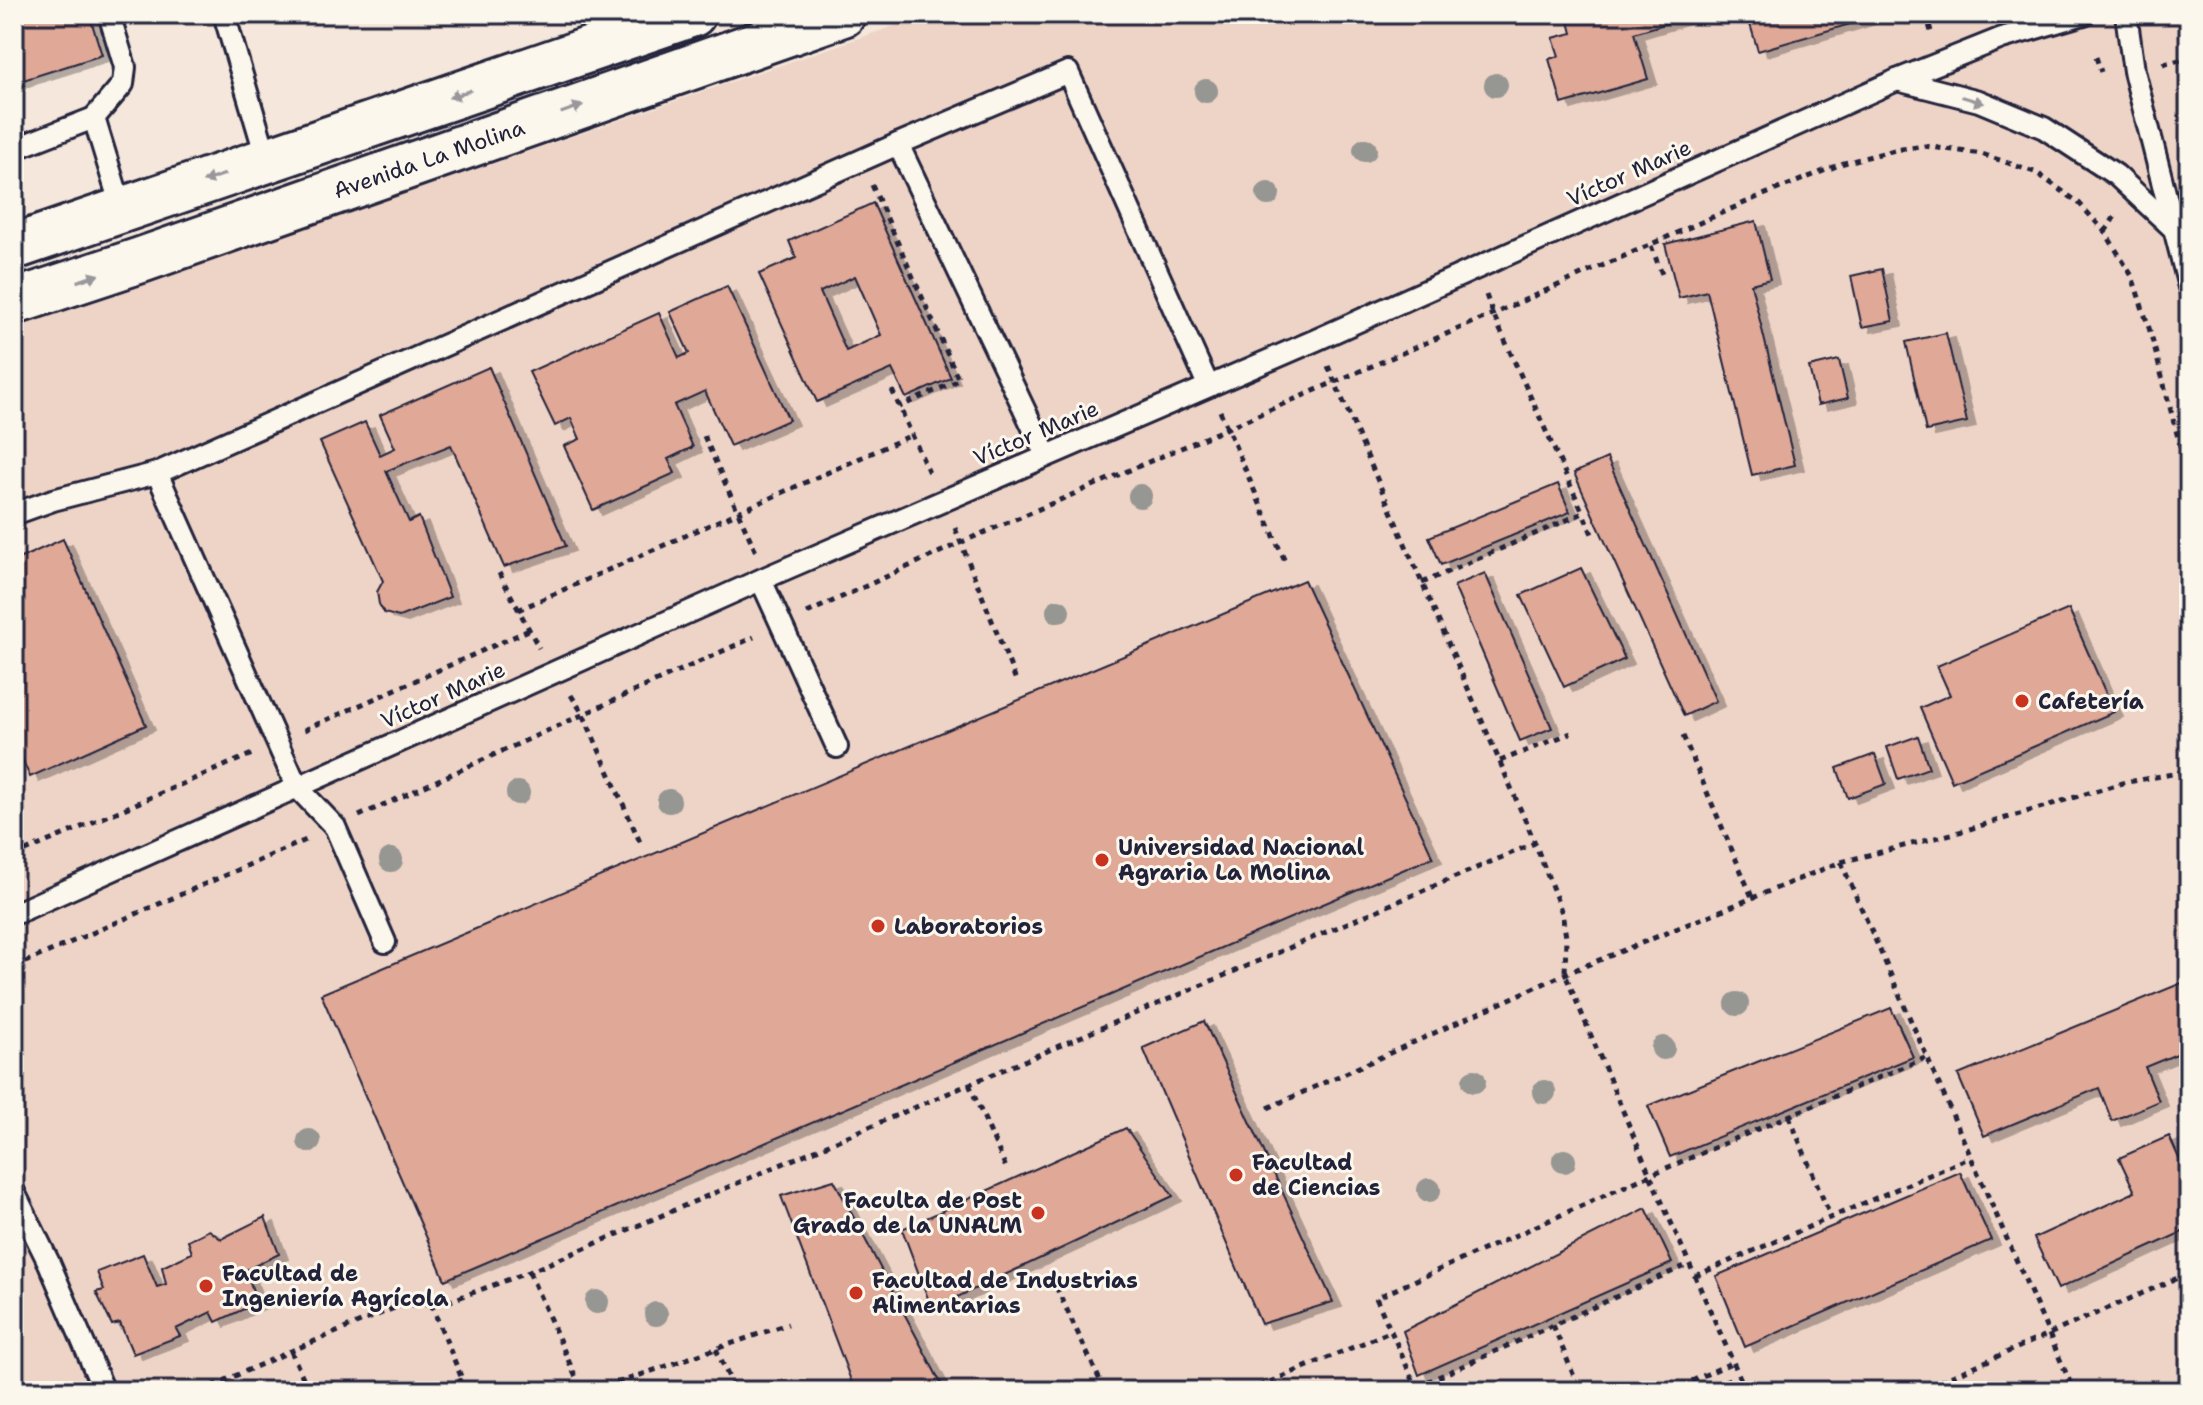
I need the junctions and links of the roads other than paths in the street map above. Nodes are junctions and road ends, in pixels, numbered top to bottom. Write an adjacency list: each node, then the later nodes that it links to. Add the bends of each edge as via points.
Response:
1 (109, 14): 8 (lane, via 125,67 123,84)
2 (224, 14): 11 (lane)
3 (693, 14): 11 (main road, one-way to 11)
4 (843, 14): 16 (main road, Avenida La Molina, one-way to 4)
5 (2084, 14): 7 (lane, Víctor Marie, via 2002,38)
6 (2126, 14): 13 (lane, via 2134,71)
7 (1897, 80): 13 (lane, one-way to 13, via 1979,101 2044,128 2116,175); 17 (lane, Víctor Marie)
8 (94, 118): 10 (lane); 12 (lane)
9 (898, 144): 17 (lane, via 1068,72); 18 (lane); 19 (lane)
10 (14, 149)
11 (267, 160): 12 (main road, one-way to 12)
12 (122, 210): 14 (main road)
13 (2173, 228): 15 (lane)
14 (14, 247)
15 (2189, 287)
16 (14, 302)
17 (1208, 385): 18 (lane, Víctor Marie)
18 (1046, 455): 21 (lane, Víctor Marie)
19 (157, 473): 20 (lane); 23 (lane)
20 (14, 514)
21 (764, 578): 22 (lane); 23 (lane, Víctor Marie)
22 (837, 747)
23 (297, 787): 24 (lane, Víctor Marie); 25 (lane, via 335,827)
24 (14, 914)
25 (385, 942)
26 (14, 1192): 27 (lane)
27 (104, 1391)

